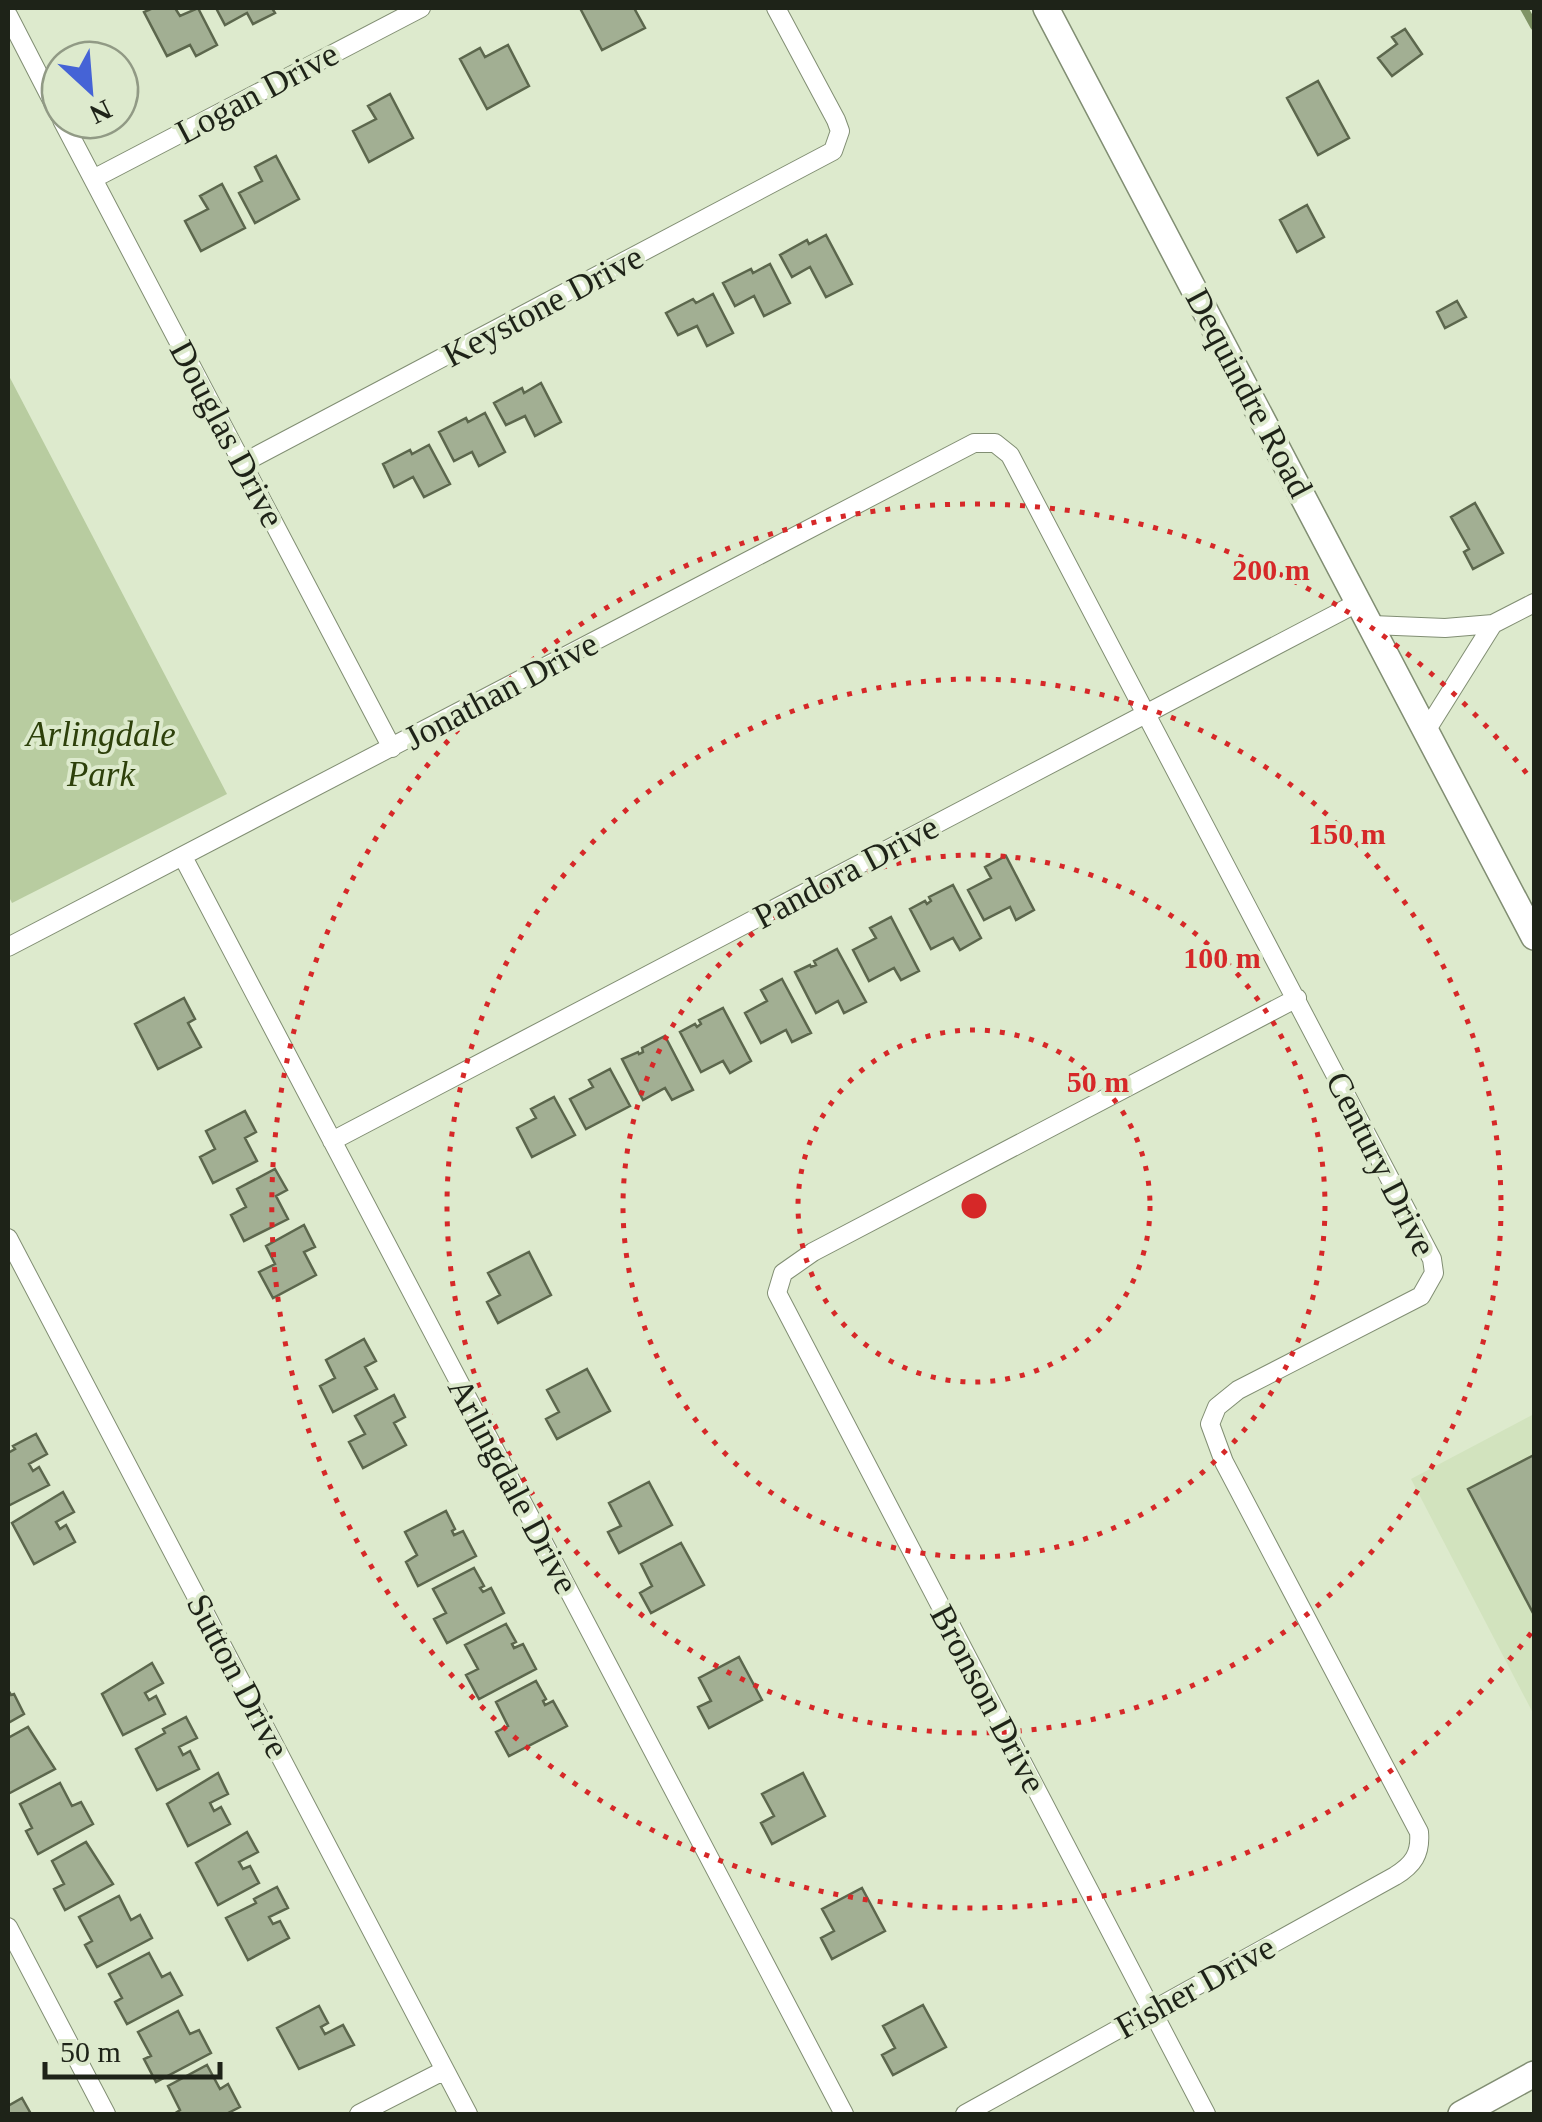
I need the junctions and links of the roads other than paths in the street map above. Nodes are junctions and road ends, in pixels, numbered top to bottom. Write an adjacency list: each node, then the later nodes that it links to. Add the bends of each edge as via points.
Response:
1 (421, 8): 7 (street, Logan Drive)
2 (776, 8): 9 (street, Keystone Drive, via 840,131 824,158)
3 (1046, 8): 11 (main road, Dequindre Road)
4 (8, 15): 5 (street, Douglas Drive)
5 (40, 77)
6 (73, 140): 7 (street, Douglas Drive)
7 (93, 179): 9 (street, Douglas Drive)
8 (995, 443): 13 (street, Century Drive, via 1019,470); 15 (street, Jonathan Drive, via 974,443)
9 (243, 464): 15 (street, Douglas Drive)
10 (1534, 603): 12 (street)
11 (1366, 614): 12 (street, via 1445,628); 13 (street, Pandora Drive); 14 (main road, Dequindre Road)
12 (1493, 624): 14 (street)
13 (1146, 714): 19 (street, Century Drive); 20 (street, Pandora Drive)
14 (1426, 731): 17 (main road, Dequindre Road)
15 (392, 748): 16 (street, Jonathan Drive)
16 (184, 857): 18 (street, Jonathan Drive); 20 (street, Arlingdale Drive)
17 (1534, 937)
18 (8, 947)
19 (1297, 998): 22 (street, Century Drive, via 1427,1247 1434,1273 1422,1296 1224,1399 1210,1424 1419,1832); 24 (street, Bronson Drive, via 813,1252 778,1282 780,1302)
20 (332, 1141): 30 (street, Arlingdale Drive)
21 (8, 1238): 25 (street, Sutton Drive)
22 (1418, 1852): 24 (street, Fisher Drive, via 1407,1869)
23 (8, 1927): 27 (street)
24 (1151, 2011): 31 (street, Fisher Drive); 32 (street, Bronson Drive)
25 (445, 2070): 28 (street); 29 (street, Sutton Drive)
26 (1534, 2074): 33 (main road)
27 (106, 2114)
28 (360, 2114)
29 (468, 2114)
30 (844, 2114)
31 (965, 2114)
32 (1206, 2114)
33 (1461, 2114)

